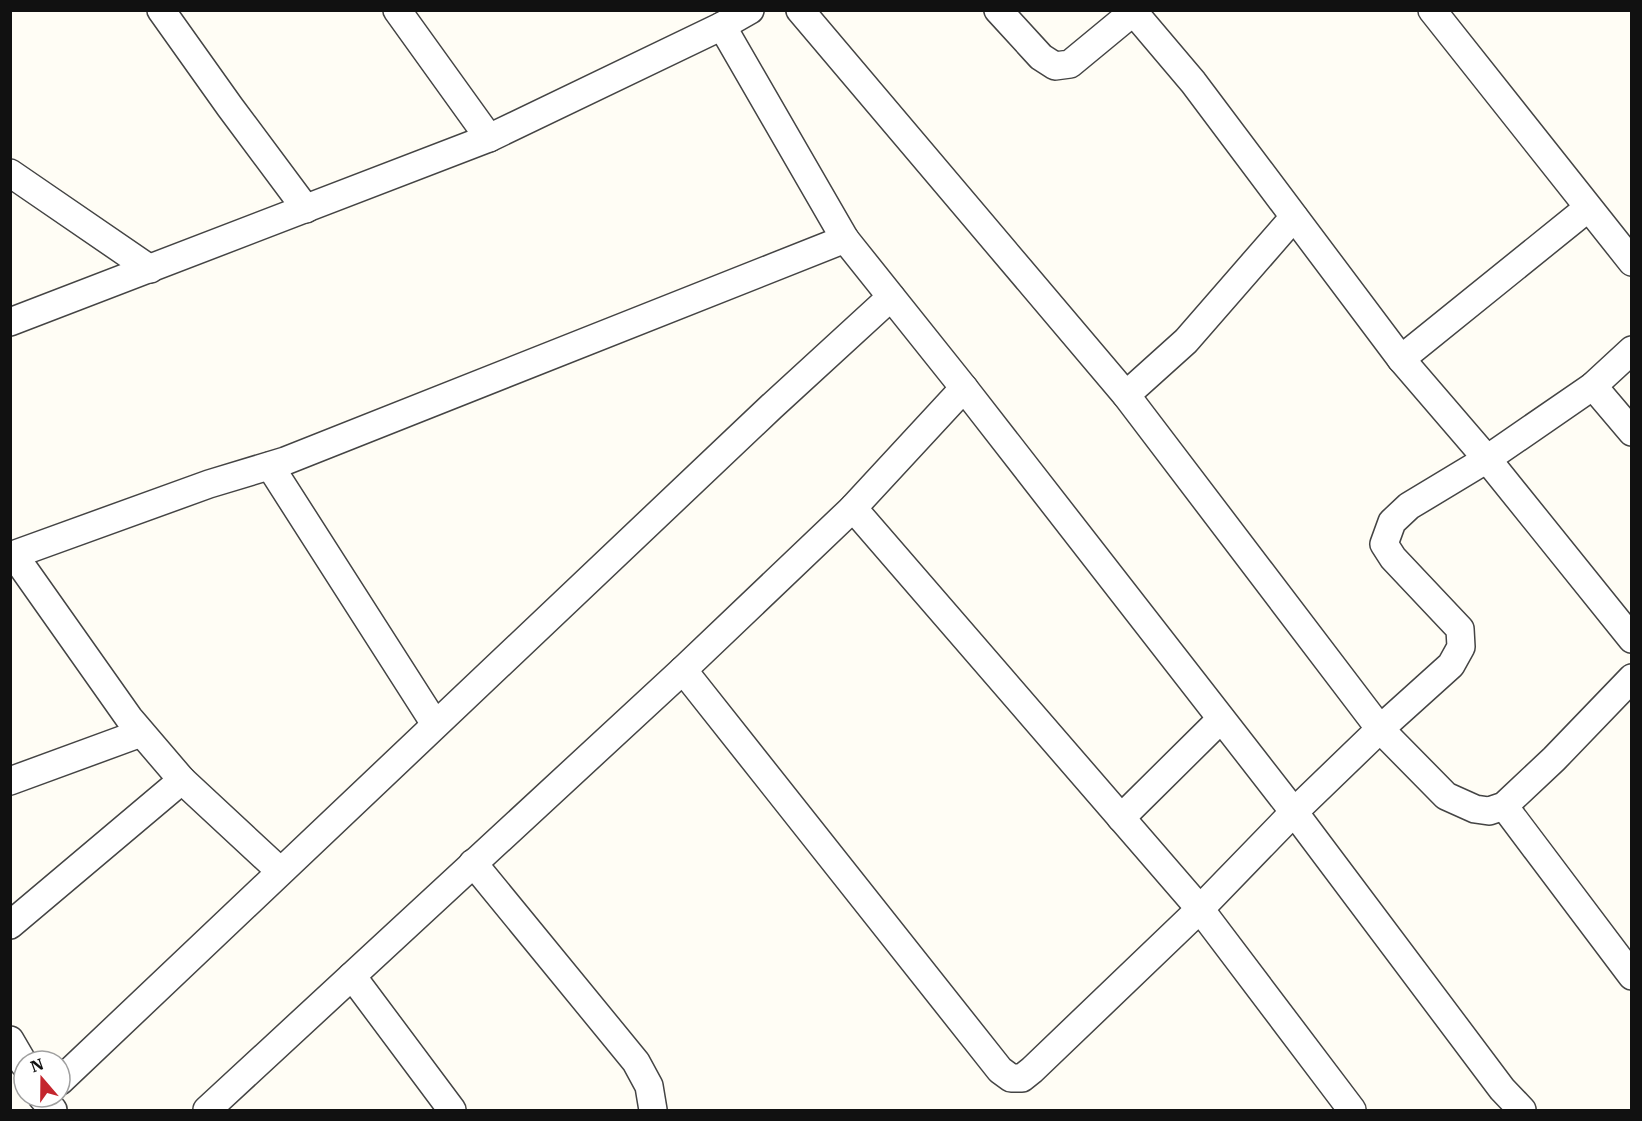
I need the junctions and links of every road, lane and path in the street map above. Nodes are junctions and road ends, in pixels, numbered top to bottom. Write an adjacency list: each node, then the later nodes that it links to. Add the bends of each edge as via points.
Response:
1 (161, 10): 12 (street)
2 (397, 10): 9 (street)
3 (750, 10): 8 (street)
4 (800, 10): 23 (street)
5 (998, 10): 7 (street, via 1041,57 1055,66 1070,64)
6 (1432, 10): 11 (street)
7 (1132, 11): 13 (street, via 1193,82)
8 (722, 26): 9 (street); 14 (street)
9 (489, 138): 12 (street)
10 (10, 173): 16 (street)
11 (1587, 208): 15 (street); 20 (street)
12 (306, 209): 16 (street)
13 (1294, 217): 20 (street); 23 (street, via 1186,341)
14 (845, 239): 17 (street); 26 (street)
15 (1632, 262)
16 (150, 269): 18 (street)
17 (891, 297): 22 (street); 33 (street)
18 (10, 322)
19 (1632, 350): 21 (street)
20 (1401, 359): 25 (street)
21 (1593, 386): 24 (street); 25 (street)
22 (964, 388): 27 (street); 32 (street)
23 (1126, 395): 34 (street)
24 (1632, 432)
25 (1486, 459): 29 (street); 34 (street, via 1409,506 1392,522 1384,544 1460,628 1461,647 1451,665)
26 (270, 466): 28 (street); 33 (street)
27 (853, 508): 30 (street); 40 (street)
28 (12, 555): 35 (street)
29 (1632, 639)
30 (683, 670): 41 (street); 43 (street, via 1000,1070 1011,1078 1022,1078 1032,1070)
31 (1632, 678): 38 (street)
32 (1221, 719): 39 (street); 40 (street)
33 (435, 724): 42 (street)
34 (1380, 729): 38 (street, via 1446,796 1475,809 1489,811); 39 (street)
35 (141, 733): 36 (street); 37 (street)
36 (182, 780): 42 (street); 44 (street)
37 (10, 781)
38 (1504, 806): 46 (street)
39 (1294, 812): 43 (street); 52 (street, via 1502,1089)
40 (1121, 818): 43 (street)
41 (473, 863): 45 (street); 50 (street, via 636,1062 649,1086)
42 (280, 871): 47 (street)
43 (1200, 909): 51 (street)
44 (10, 925)
45 (352, 976): 48 (street); 49 (street)
46 (1632, 976)
47 (72, 1070)
48 (207, 1110)
49 (452, 1110)
50 (653, 1110)
51 (1352, 1110)
52 (1522, 1110)

